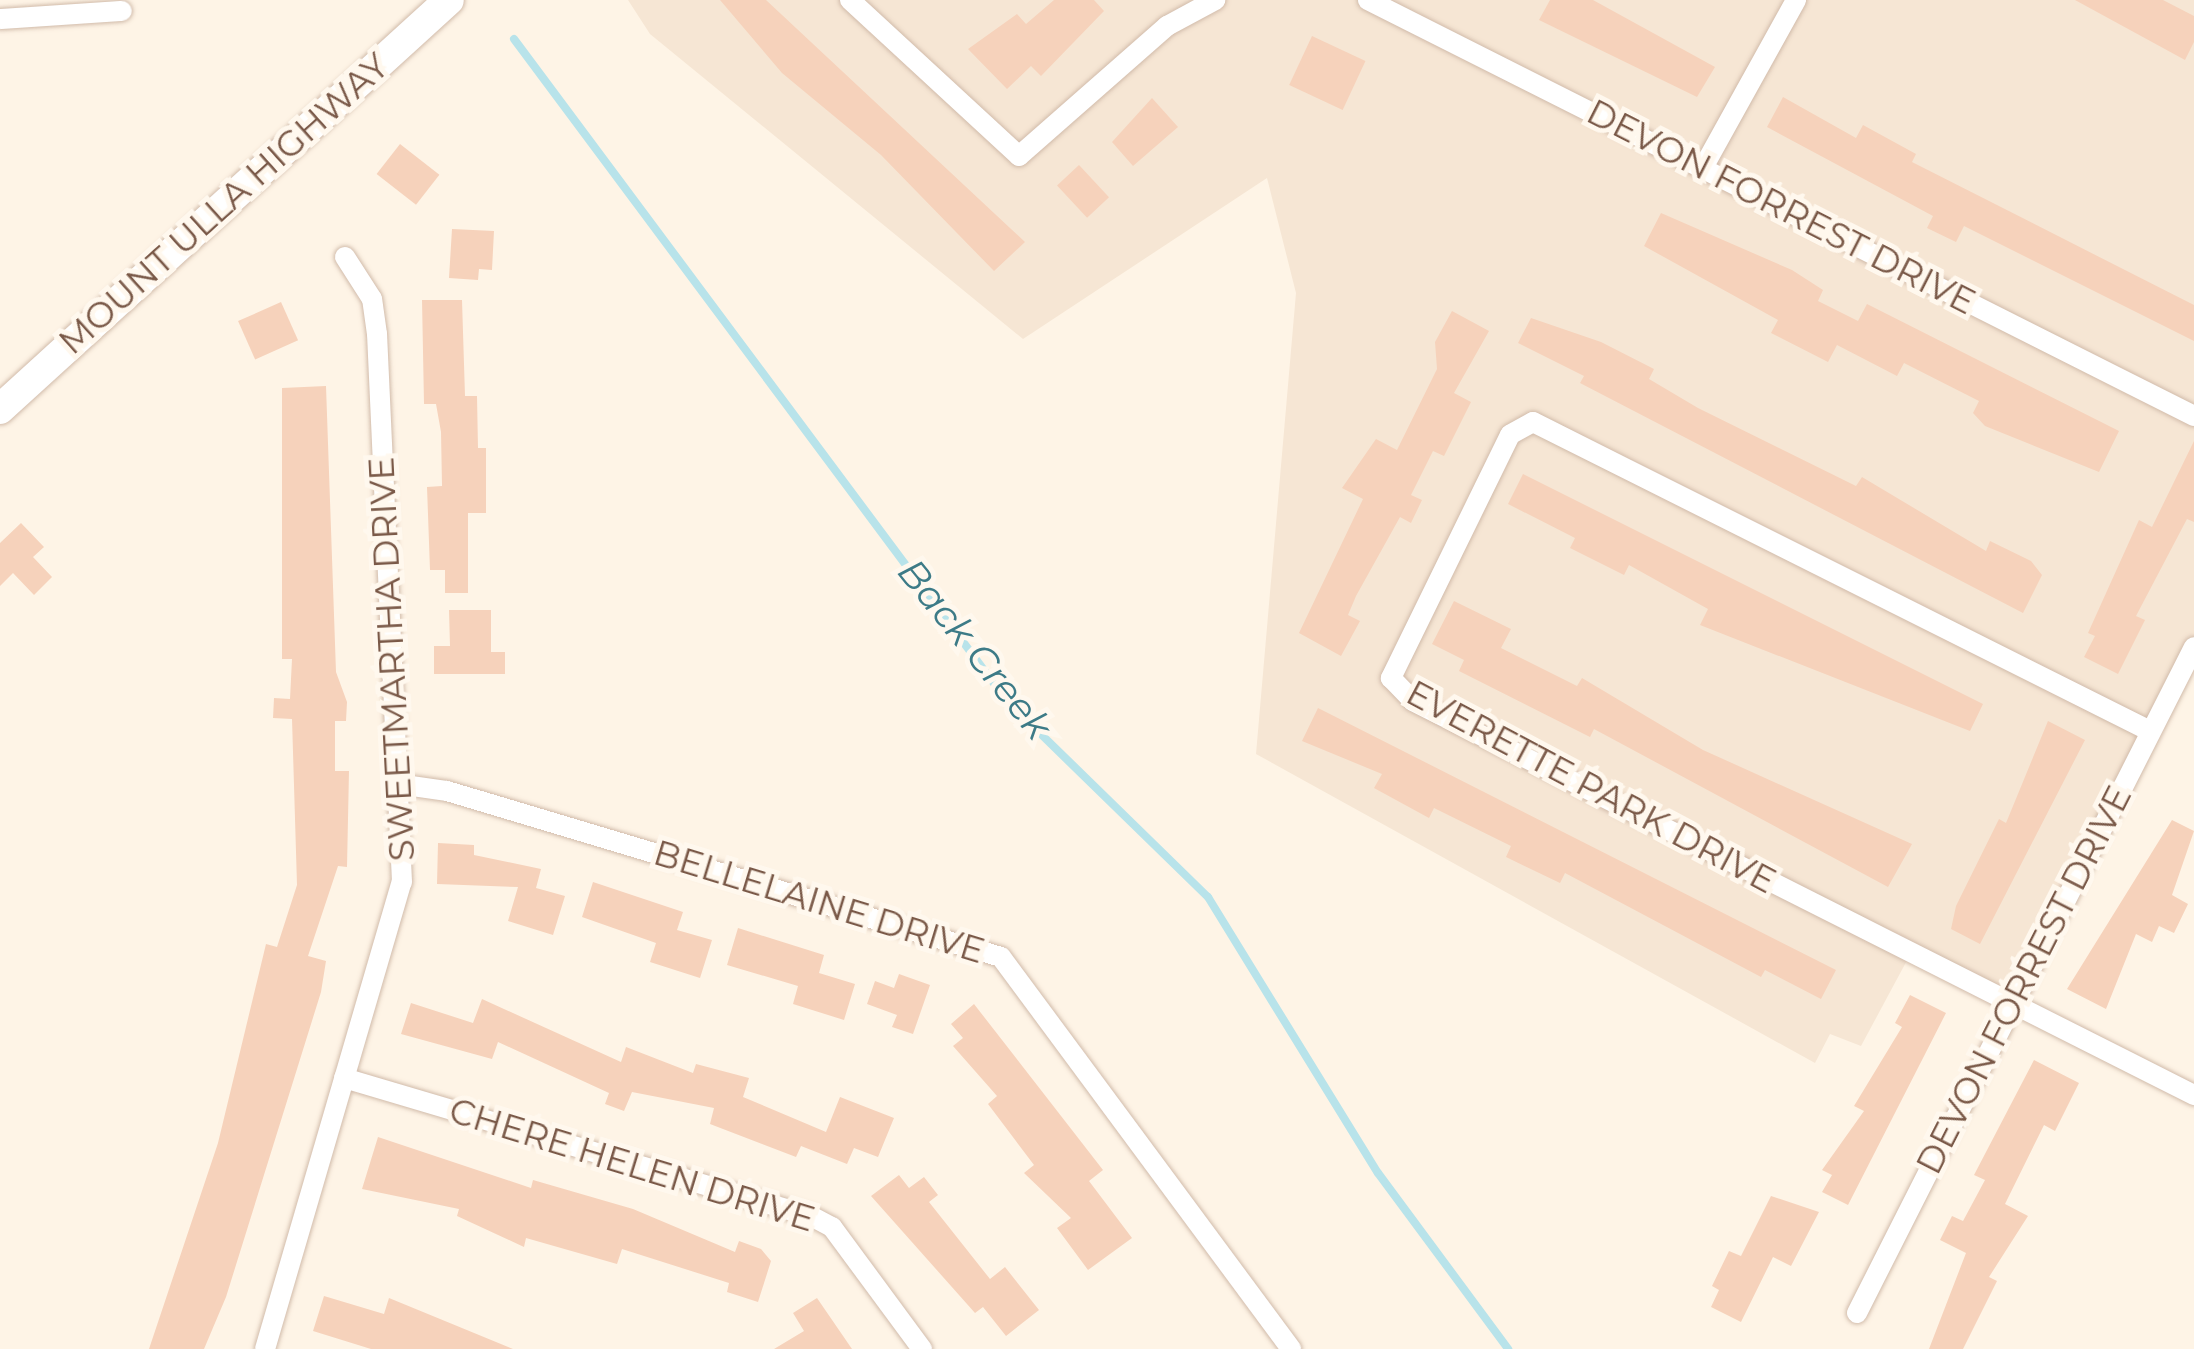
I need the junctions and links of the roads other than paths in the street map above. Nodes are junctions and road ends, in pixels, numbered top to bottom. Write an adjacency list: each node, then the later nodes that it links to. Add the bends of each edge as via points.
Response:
1 (448, 0): 10 (main road, MOUNT ULLA HIGHWAY)
2 (850, 0): 3 (street, via 1020,156 1167,26)
3 (1215, 0)
4 (1368, 0): 8 (street, DEVON FORREST DRIVE)
5 (1796, 0): 8 (street)
6 (122, 11): 7 (street)
7 (0, 19)
8 (1704, 166): 11 (street, DEVON FORREST DRIVE)
9 (345, 257): 14 (street, SWEETMARTHA DRIVE, via 372,299 377,334)
10 (2, 403)
11 (2194, 416)
12 (2194, 647): 13 (street, DEVON FORREST DRIVE)
13 (2150, 732): 15 (street, DEVON FORREST DRIVE); 15 (street, EVERETTE PARK DRIVE, via 1533,422 1510,435 1399,647 1391,678 1412,701)
14 (398, 784): 16 (street, SWEETMARTHA DRIVE, via 402,882); 21 (street, BELLELAINE DRIVE, via 448,791 1001,957 1023,976)
15 (2012, 1005): 17 (street, EVERETTE PARK DRIVE); 18 (street, DEVON FORREST DRIVE)
16 (344, 1078): 19 (street, SWEETMARTHA DRIVE); 20 (street, CHERE HELEN DRIVE, via 811,1216 832,1227)
17 (2194, 1095)
18 (1856, 1313)
19 (265, 1349)
20 (922, 1349)
21 (1291, 1349)

